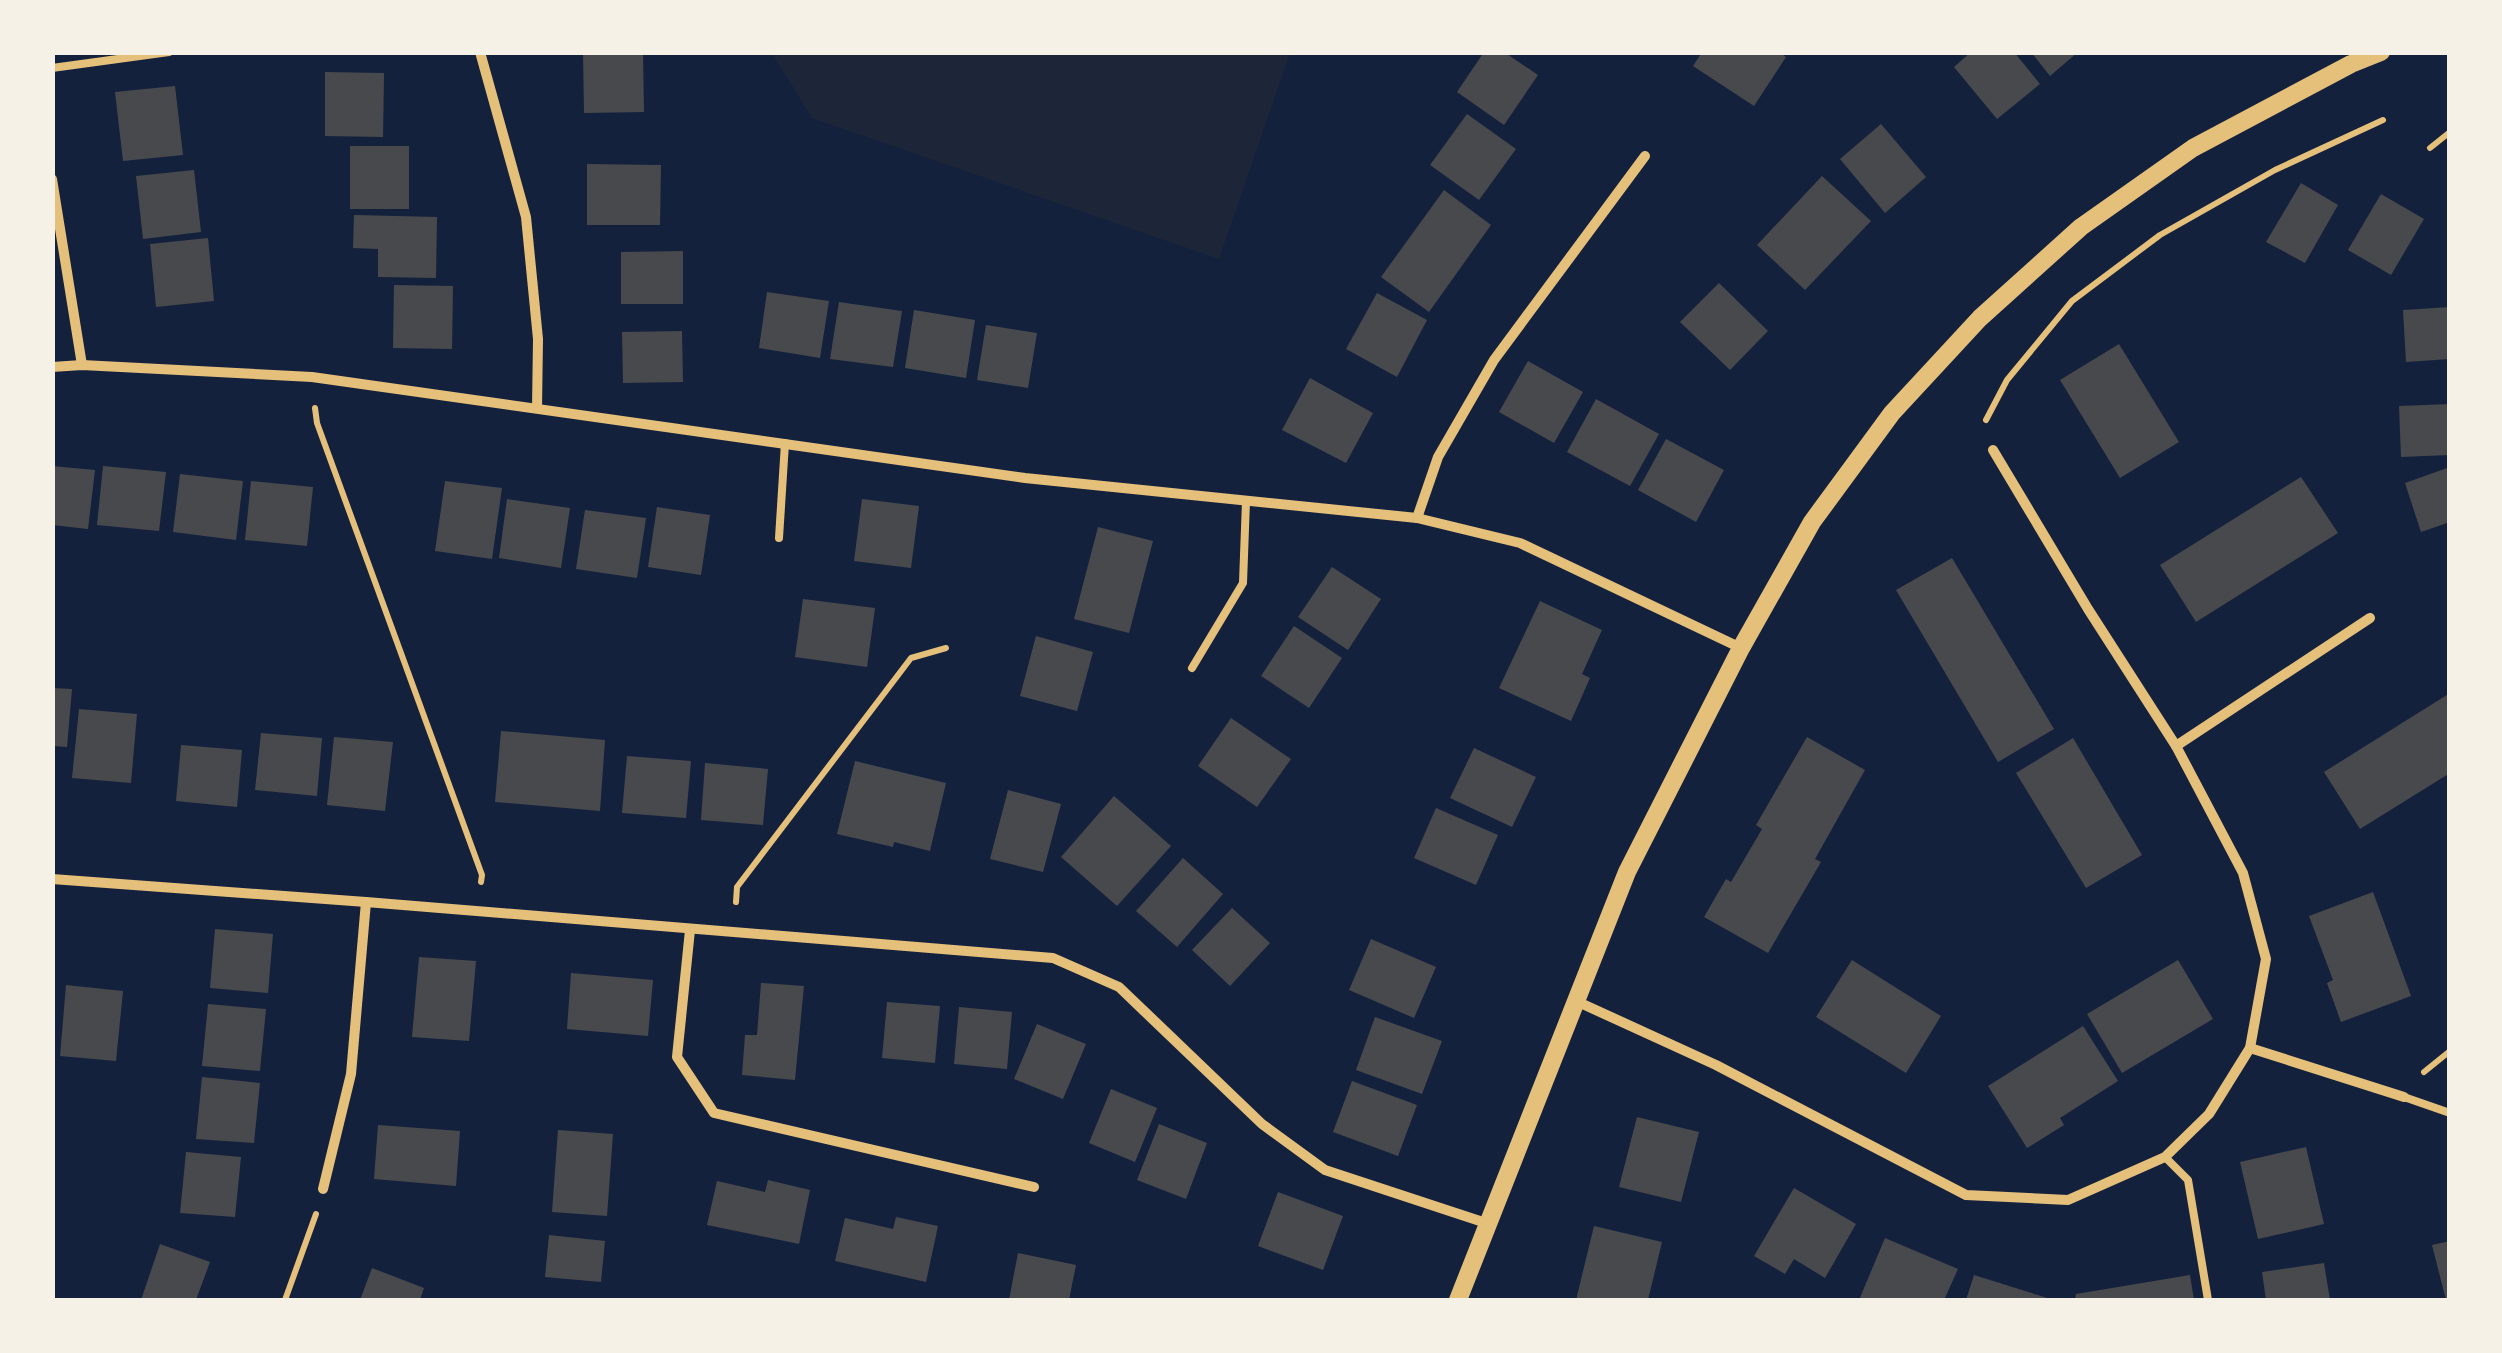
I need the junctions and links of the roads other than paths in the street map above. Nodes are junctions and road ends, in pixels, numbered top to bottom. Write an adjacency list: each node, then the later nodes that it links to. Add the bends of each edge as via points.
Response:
1 (169, 52): 4 (lane)
2 (480, 52): 9 (street, via 526,216)
3 (2381, 52): 16 (street, via 2193,148 2081,227 1980,318 1892,413 1823,506)
4 (52, 68)
5 (1645, 156): 13 (street, via 1494,360 1438,457)
6 (52, 179): 7 (street)
7 (82, 365): 8 (street); 9 (street, via 312,377)
8 (52, 367)
9 (537, 408): 10 (street)
10 (785, 443): 12 (street, via 1024,478); 14 (lane)
11 (1994, 450): 18 (street)
12 (1246, 500): 13 (street); 17 (lane, via 1243,583)
13 (1418, 518): 16 (street, via 1520,543)
14 (779, 538)
15 (2370, 618): 18 (street)
16 (1741, 648): 22 (street, via 1627,872)
17 (1192, 668)
18 (2176, 746): 23 (street, via 2243,872 2266,959)
19 (52, 878): 20 (street)
20 (366, 902): 21 (street); 28 (street, via 350,1074)
21 (690, 930): 27 (street, via 677,1057 714,1113); 29 (street, via 1053,958 1119,987 1262,1124 1325,1170)
22 (1576, 1001): 26 (street, via 1716,1065 1966,1195 2068,1200); 29 (street)
23 (2250, 1048): 24 (street); 26 (street, via 2209,1114)
24 (2404, 1096): 25 (lane)
25 (2450, 1113)
26 (2165, 1157): 31 (lane, via 2188,1180)
27 (1034, 1187)
28 (323, 1189)
29 (1486, 1223): 30 (street)
30 (1458, 1300)
31 (2208, 1300)

